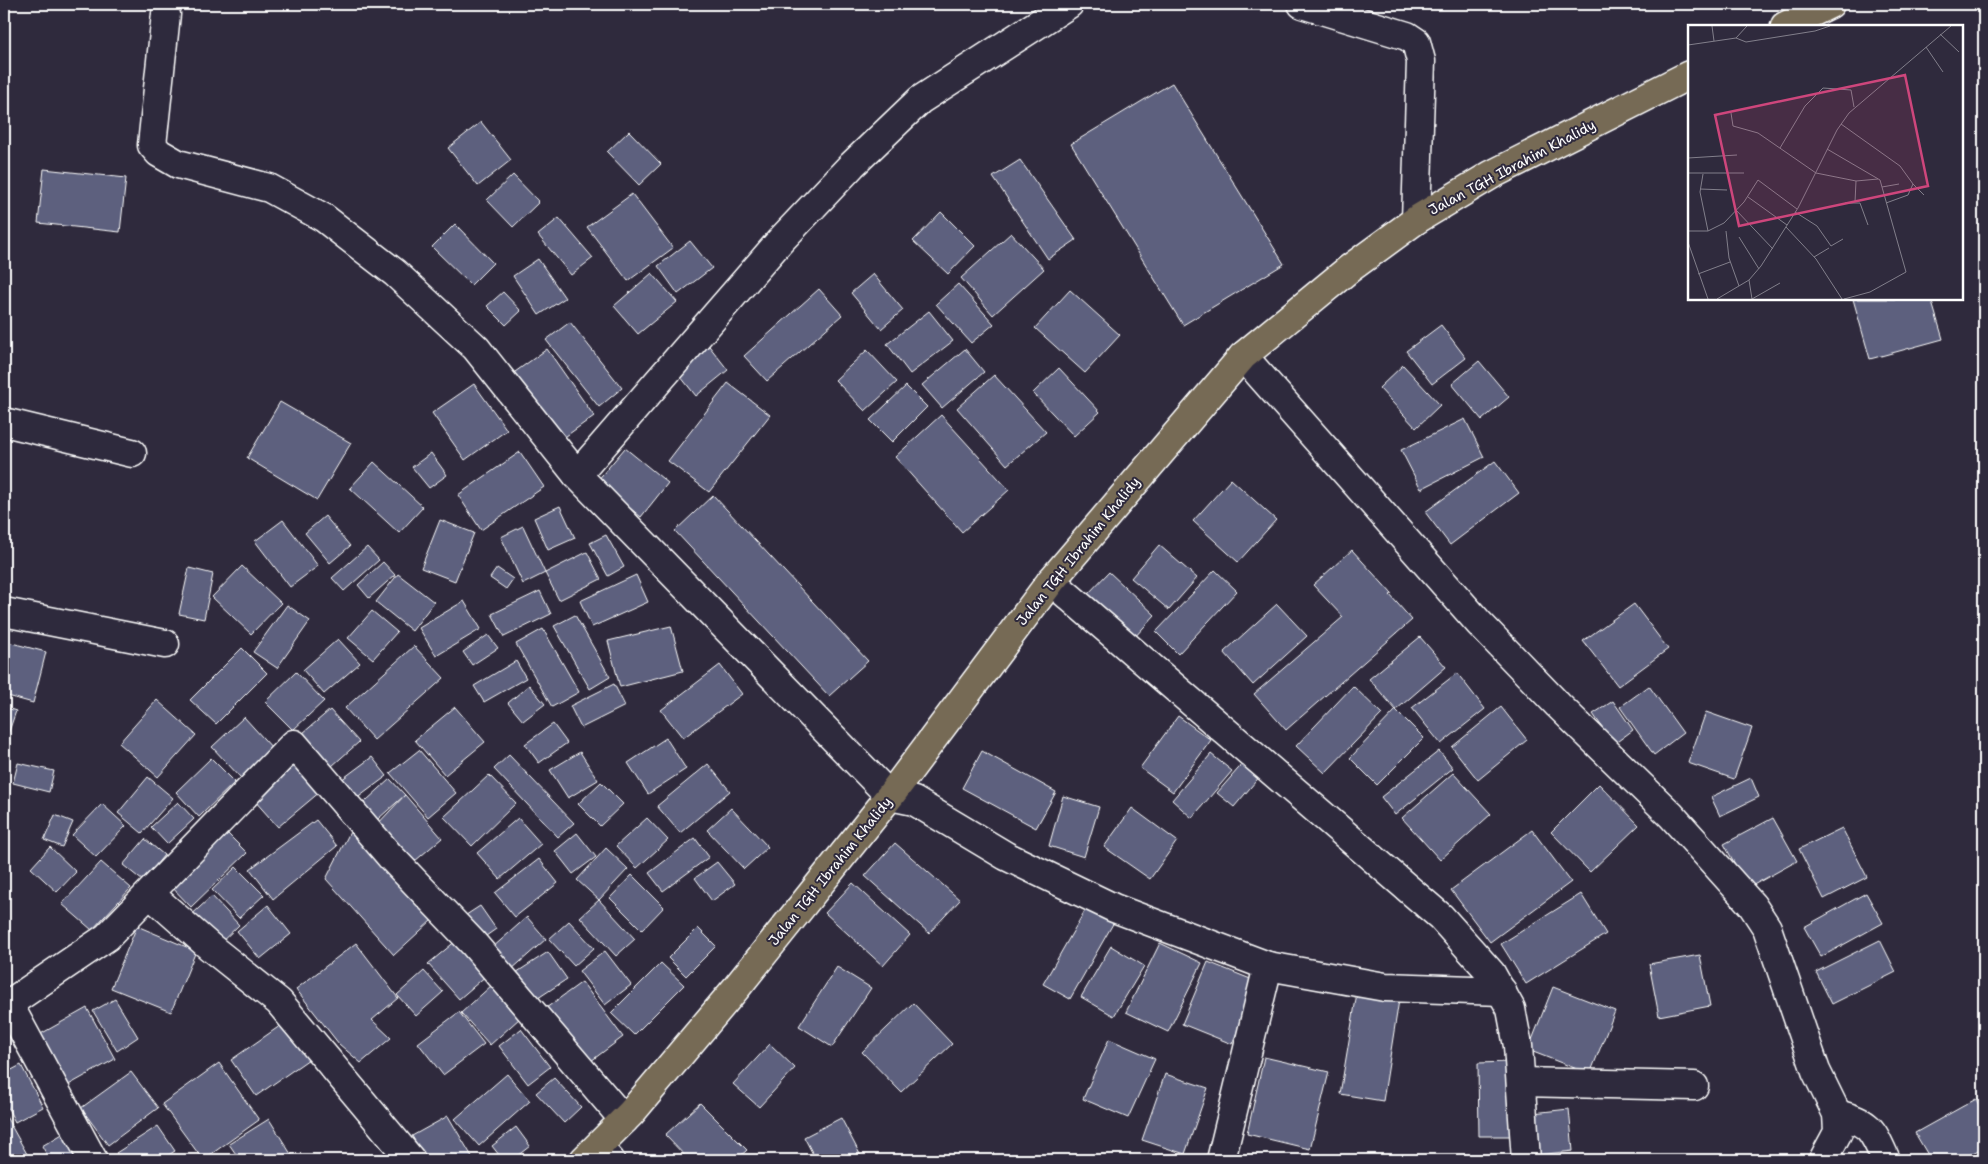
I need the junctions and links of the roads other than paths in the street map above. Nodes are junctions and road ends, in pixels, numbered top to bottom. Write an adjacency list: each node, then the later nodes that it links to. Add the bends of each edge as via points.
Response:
1 (1068, 4): 11 (street, via 920,100 872,146 780,241)
2 (1302, 4): 7 (street, via 1407,36 1416,42 1421,61)
3 (1830, 4): 5 (main road)
4 (166, 14): 11 (street, via 152,145 159,153 178,164 269,188 324,218 395,273 476,348)
5 (1787, 25)
6 (1688, 76): 7 (main road, Jalan TGH Ibrahim Khalidy, via 1491,175)
7 (1416, 220): 8 (main road, Jalan TGH Ibrahim Khalidy, via 1349,269)
8 (1243, 356): 12 (main road, Jalan TGH Ibrahim Khalidy); 22 (street, via 1479,623 1671,815 1752,905 1767,928 1816,1071)
9 (4, 422): 10 (street)
10 (132, 453)
11 (577, 475): 15 (street)
12 (1051, 580): 15 (main road, Jalan TGH Ibrahim Khalidy); 18 (street, via 1441,917)
13 (4, 612): 14 (street)
14 (165, 644)
15 (890, 796): 17 (street, via 914,801 1006,856 1114,908); 23 (main road, Jalan TGH Ibrahim Khalidy, via 737,987)
16 (150, 894): 19 (street, via 107,937); 23 (street, via 294,744 390,856 473,943); 26 (street, via 279,1002)
17 (1268, 966): 18 (street, via 1385,987); 27 (street)
18 (1502, 990): 20 (street, via 1511,1008)
19 (6, 1005): 25 (street)
20 (1521, 1082): 21 (street); 28 (street)
21 (1694, 1086)
22 (1837, 1114): 29 (street, via 1838,1132); 30 (street, via 1856,1119 1872,1131)
23 (624, 1120): 24 (main road, Jalan TGH Ibrahim Khalidy)
24 (597, 1156)
25 (93, 1160)
26 (411, 1160)
27 (1221, 1160)
28 (1526, 1160)
29 (1823, 1160)
30 (1886, 1160)

